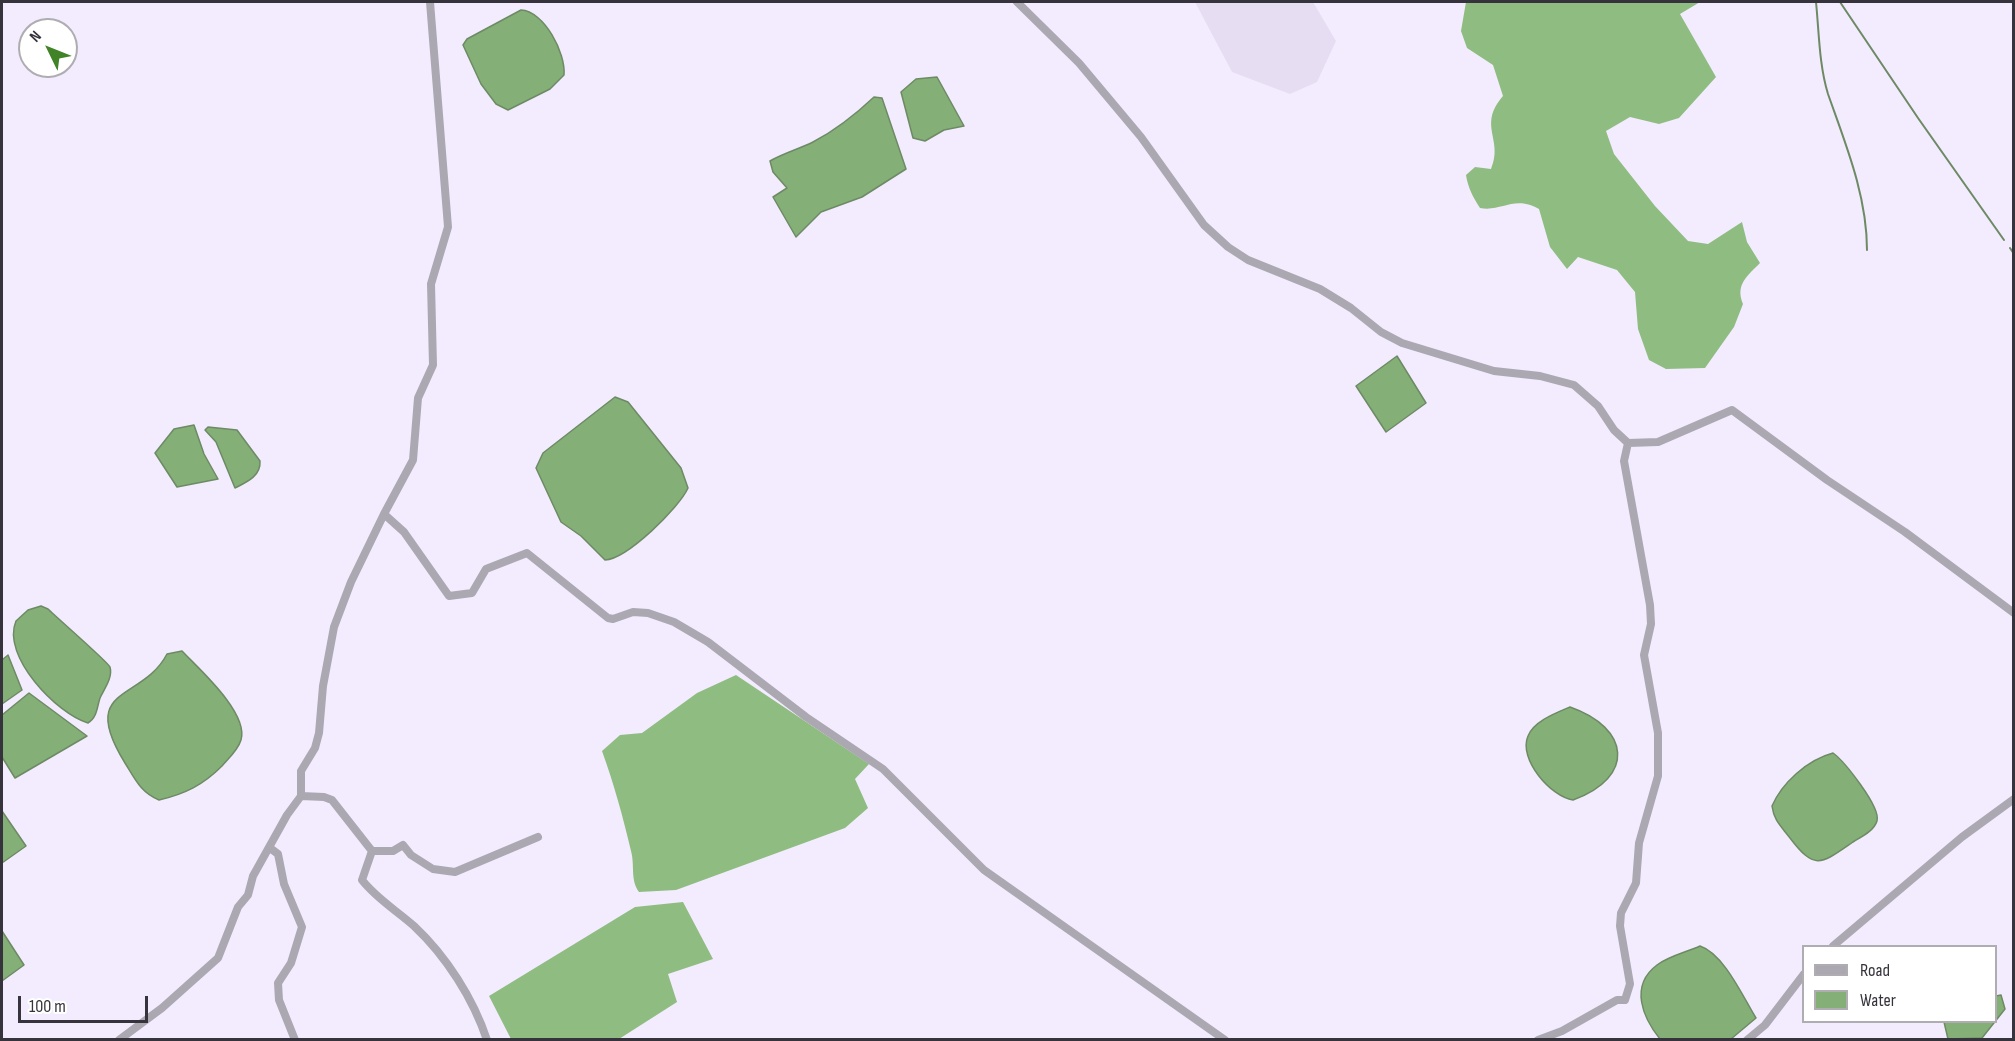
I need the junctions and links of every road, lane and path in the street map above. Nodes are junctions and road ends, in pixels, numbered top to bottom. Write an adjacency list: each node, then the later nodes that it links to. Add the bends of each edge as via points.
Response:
1 (430, 2): 4 (street, via 448,227 431,284 433,365 418,398 413,460)
2 (1017, 2): 3 (street, via 1079,63 1141,137 1204,225 1228,247 1248,260 1320,289 1402,343 1494,372 1540,376 1574,385)
3 (1628, 442): 5 (street, via 1658,441 1731,410 1914,538); 17 (street, via 1624,461 1650,605 1651,624 1644,655 1658,733 1658,776 1639,843 1636,883 1621,913 1630,984 1625,1000 1617,1000)
4 (384, 514): 6 (street, via 334,627 319,733 301,771); 16 (street, via 404,532 449,596 472,593 486,569 527,553 608,618 648,613 674,622 708,642 806,717 883,769 984,870)
5 (2013, 613)
6 (301, 796): 9 (street); 10 (street, via 332,800)
7 (2013, 799): 11 (street)
8 (538, 837): 10 (street, via 455,872 433,869 403,845 393,851)
9 (270, 848): 13 (street, via 253,876 218,958); 14 (street, via 278,854 284,884 302,927 291,963 278,984 279,1000)
10 (372, 851): 15 (street, via 362,879 374,896 414,926 446,965 471,1002)
11 (1834, 945)
12 (1802, 975): 18 (street, via 1765,1025)
13 (119, 1040)
14 (296, 1040)
15 (487, 1040)
16 (1224, 1040)
17 (1538, 1040)
18 (1747, 1040)

